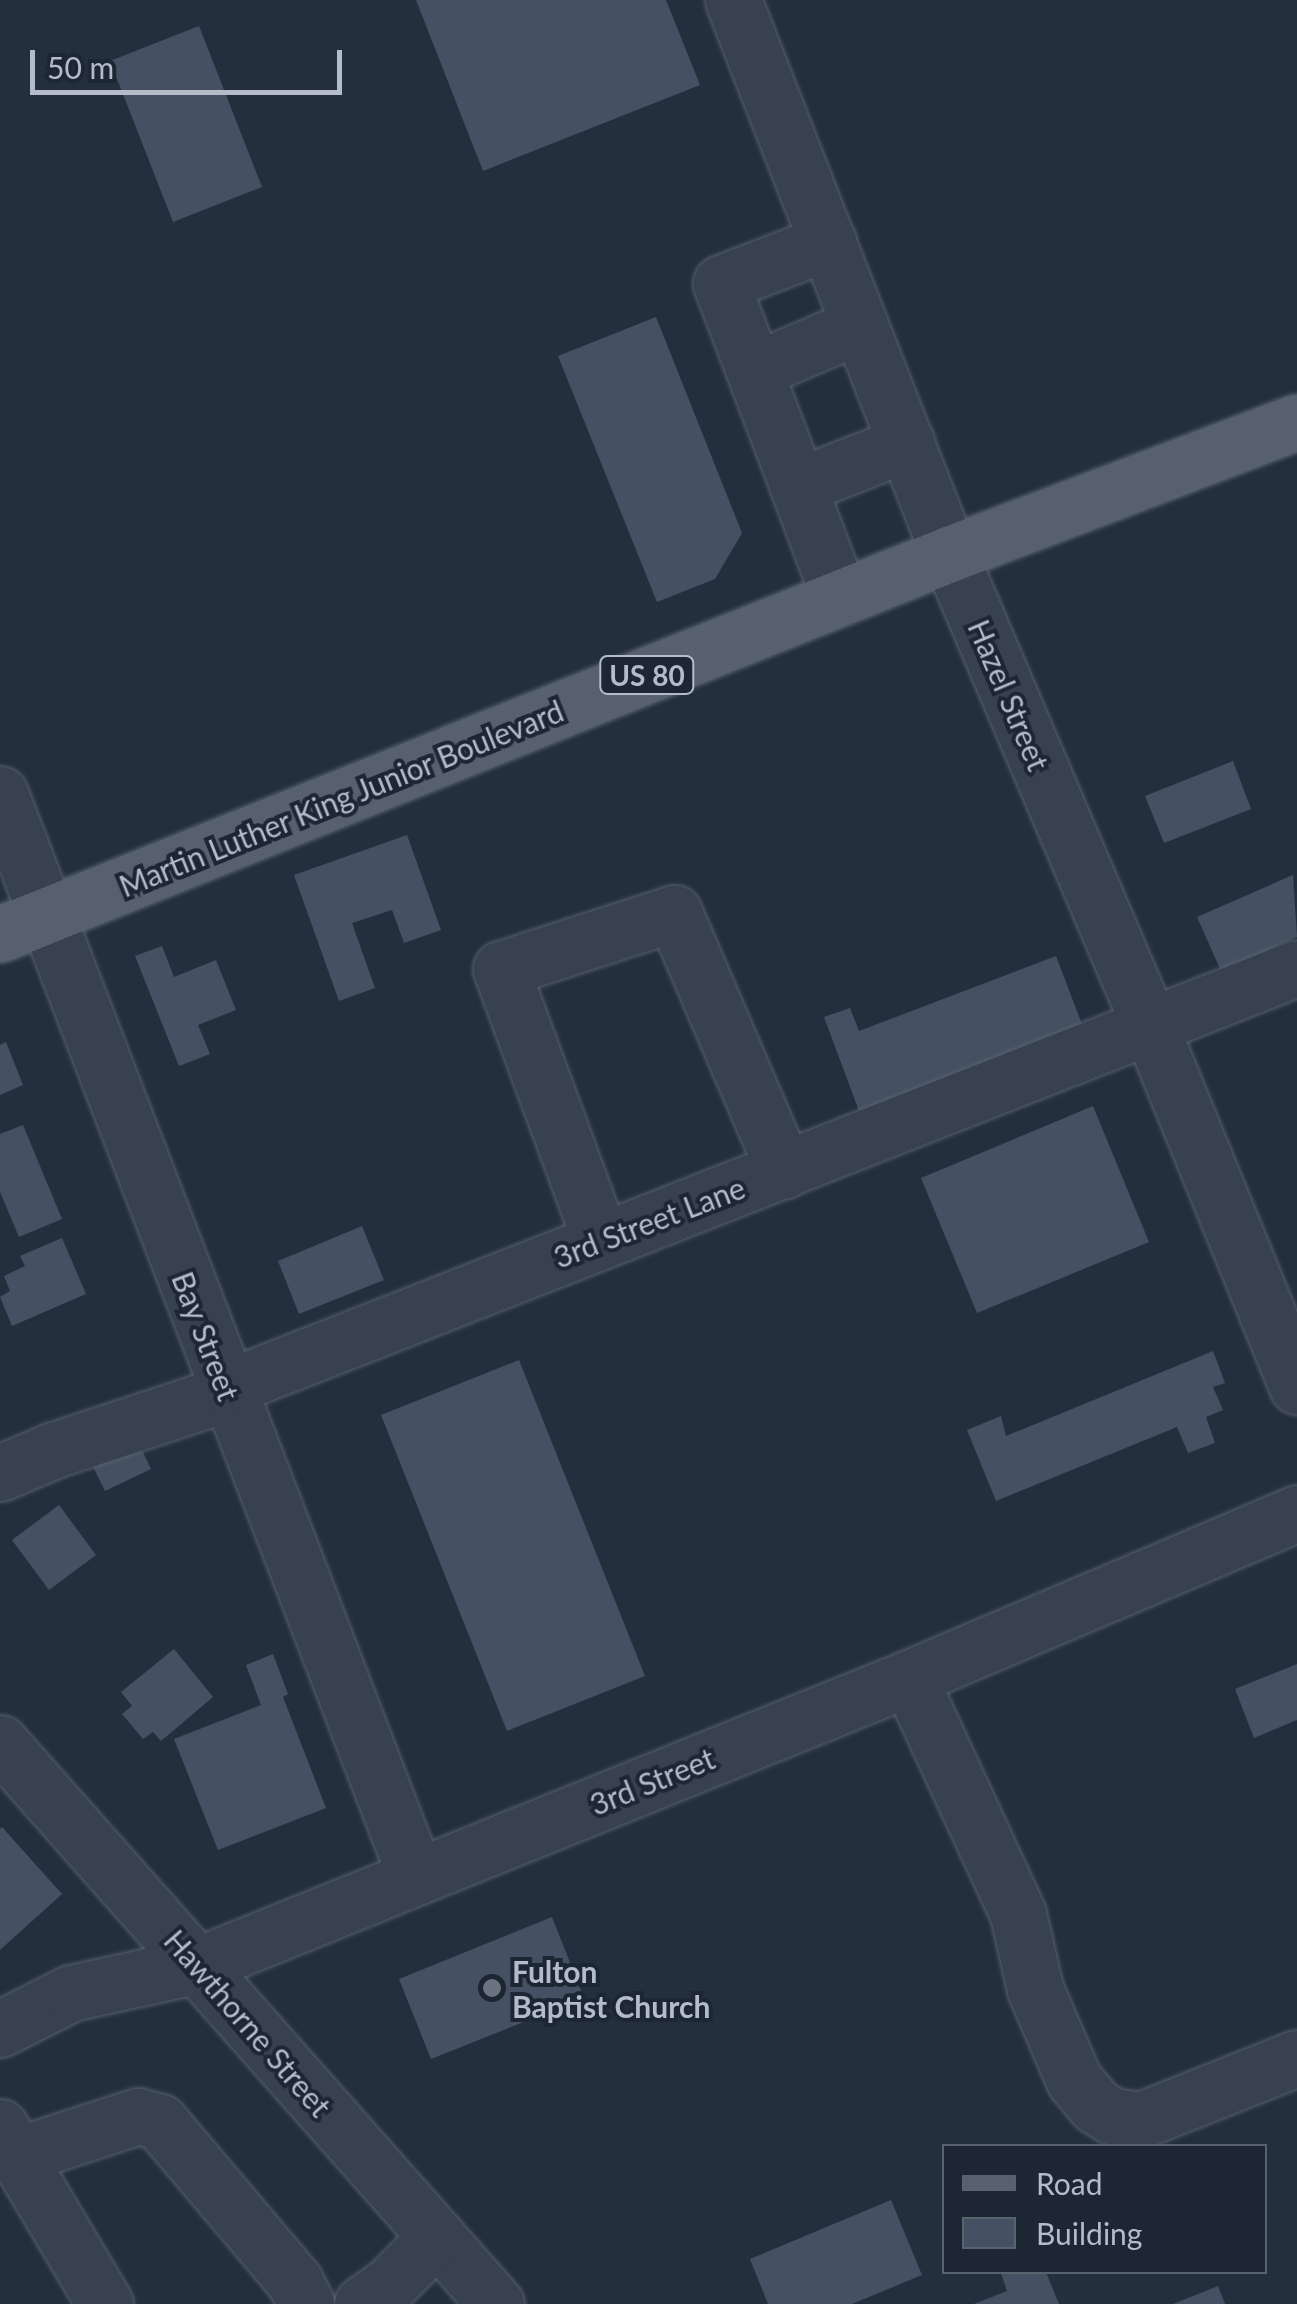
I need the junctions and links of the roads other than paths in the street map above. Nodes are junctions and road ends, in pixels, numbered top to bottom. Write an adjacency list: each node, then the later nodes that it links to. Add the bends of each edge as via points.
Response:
1 (733, 0): 2 (street, Hazel Street)
2 (828, 242): 3 (street, Hazel Street); 4 (street, via 721,283)
3 (860, 325): 4 (street); 6 (street, Hazel Street)
4 (755, 370): 7 (street)
5 (1297, 422): 8 (main road, Martin Luther King Junior Boulevard / US 80)
6 (907, 443): 7 (street); 8 (street, Hazel Street)
7 (798, 486): 9 (street)
8 (949, 554): 9 (main road, Martin Luther King Junior Boulevard / US 80); 13 (street, Hazel Street)
9 (840, 598): 11 (main road, Martin Luther King Junior Boulevard / US 80)
10 (0, 794): 11 (street, Bay Street)
11 (24, 925): 17 (street, Bay Street)
12 (1297, 968): 13 (street, 3rd Street Lane)
13 (1150, 1026): 14 (street, 3rd Street Lane); 16 (street, Hazel Street)
14 (784, 1170): 15 (street, 3rd Street Lane); 15 (street, via 674,913 501,969)
15 (601, 1241): 17 (street, 3rd Street Lane)
16 (1297, 1386)
17 (226, 1388): 18 (street, 3rd Street Lane); 22 (street, Bay Street)
18 (0, 1473)
19 (1297, 1512): 20 (street, 3rd Street)
20 (908, 1678): 22 (street, 3rd Street); 25 (street, via 1018,1914 1035,1989 1074,2080 1096,2106 1141,2120)
21 (0, 1743): 23 (street, Hawthorne Street)
22 (416, 1877): 23 (street, 3rd Street)
23 (198, 1965): 24 (street, 3rd Street, via 71,1993); 27 (street, Hawthorne Street)
24 (0, 2029)
25 (1297, 2058)
26 (9, 2141): 28 (street); 29 (street, via 138,2116 160,2122)
27 (437, 2237): 30 (street); 31 (street, Hawthorne Street)
28 (104, 2304)
29 (306, 2304)
30 (362, 2304)
31 (496, 2304)

